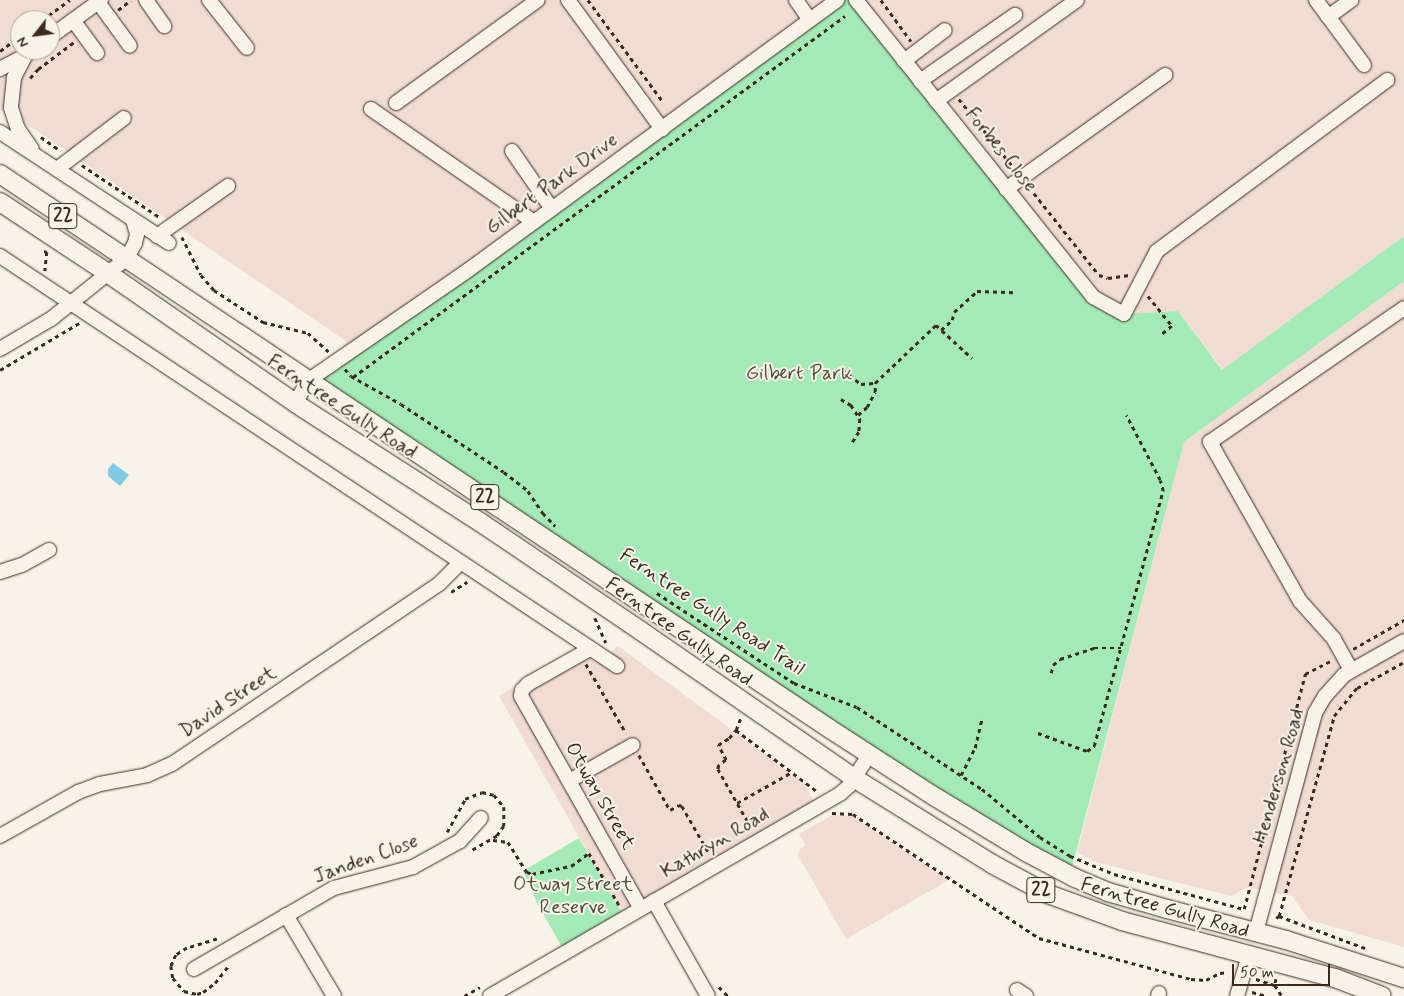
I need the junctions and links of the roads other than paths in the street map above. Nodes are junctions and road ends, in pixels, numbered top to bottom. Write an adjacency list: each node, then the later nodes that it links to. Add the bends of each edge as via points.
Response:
1 (146, 0): 16 (street)
2 (209, 0): 20 (street)
3 (538, 0): 31 (street)
4 (568, 0): 34 (street)
5 (796, 0): 15 (street)
6 (837, 0): 15 (street, Gilbert Park Drive)
7 (856, 0): 24 (street, Forbes Close)
8 (1077, 0): 30 (street)
9 (1316, 0): 13 (street)
10 (1351, 0): 13 (street)
11 (100, 1): 14 (street); 19 (street)
12 (1015, 15): 29 (street)
13 (1328, 17): 25 (street)
14 (73, 20): 17 (street); 21 (street)
15 (810, 20): 34 (street, Gilbert Park Drive)
16 (164, 26)
17 (60, 30)
18 (945, 30): 24 (street)
19 (130, 46)
20 (247, 48)
21 (97, 53)
22 (16, 60): 26 (street)
23 (25, 60): 37 (street, via 14,78 11,108 18,129)
24 (904, 61): 29 (street, Forbes Close)
25 (1364, 65)
26 (0, 69)
27 (1165, 75): 41 (street)
28 (1387, 80): 41 (street, Forbes Close, via 1157,251 1124,314 1093,297)
29 (920, 81): 30 (street, Forbes Close)
30 (936, 101): 41 (street, Forbes Close)
31 (396, 103)
32 (371, 109): 45 (street)
33 (124, 118): 38 (street)
34 (662, 129): 43 (street, Gilbert Park Drive)
35 (0, 132): 37 (street)
36 (512, 151): 43 (street)
37 (35, 154): 38 (street)
38 (57, 169): 44 (street)
39 (0, 174): 47 (main road, Ferntree Gully Road / 22)
40 (228, 186): 44 (street, via 163,240)
41 (1006, 189)
42 (0, 202): 48 (main road, Ferntree Gully Road / 22)
43 (552, 209): 45 (street, Gilbert Park Drive)
44 (133, 220): 47 (street, via 137,234)
45 (534, 222): 52 (street, Gilbert Park Drive)
46 (0, 256): 49 (street)
47 (126, 258): 48 (street); 52 (main road, Ferntree Gully Road / 22)
48 (109, 274): 49 (street); 53 (main road, Ferntree Gully Road / 22)
49 (71, 304): 51 (street); 55 (street)
50 (1404, 308): 62 (street, via 1210,442 1300,601 1334,639)
51 (0, 349)
52 (309, 380): 53 (street, Gilbert Park Drive); 57 (main road, Ferntree Gully Road / 22)
53 (295, 403): 58 (main road, Ferntree Gully Road / 22)
54 (49, 550): 56 (street, via 22,565)
55 (460, 563): 60 (street); 68 (street, David Street, via 439,584 172,764 142,777 100,784 78,792)
56 (0, 572)
57 (660, 614): 58 (main road); 64 (main road, Ferntree Gully Road / 22)
58 (647, 635): 66 (main road, Ferntree Gully Road / 22)
59 (1404, 641): 62 (street, Henderson Road)
60 (586, 654): 61 (street); 70 (street, Otway Street, via 525,686 521,693 523,703)
61 (617, 666)
62 (1351, 670): 72 (street, Henderson Road, via 1333,686 1315,713)
63 (633, 745): 65 (street)
64 (869, 754): 66 (street, Kathryn Road); 72 (main road, Ferntree Gully Road / 22, via 1003,838 1075,878 1129,898)
65 (576, 777)
66 (854, 778): 69 (street, Kathryn Road, via 836,796); 73 (main road, Ferntree Gully Road / 22, via 946,837 1048,894 1135,926)
67 (481, 818): 71 (street, Janden Close, via 460,841 413,867 341,885)
68 (0, 836)
69 (654, 901): 70 (street, Kathryn Road); 78 (street)
70 (641, 909): 77 (street, Kathryn Road)
71 (286, 915): 74 (street, Janden Close); 76 (street)
72 (1256, 932): 73 (main road); 75 (main road, Ferntree Gully Road / 22)
73 (1249, 955): 79 (street); 80 (main road, Ferntree Gully Road / 22, via 1335,978)
74 (194, 969)
75 (1404, 978)
76 (334, 996)
77 (490, 996)
78 (708, 996)
79 (1236, 996)
80 (1382, 996)

